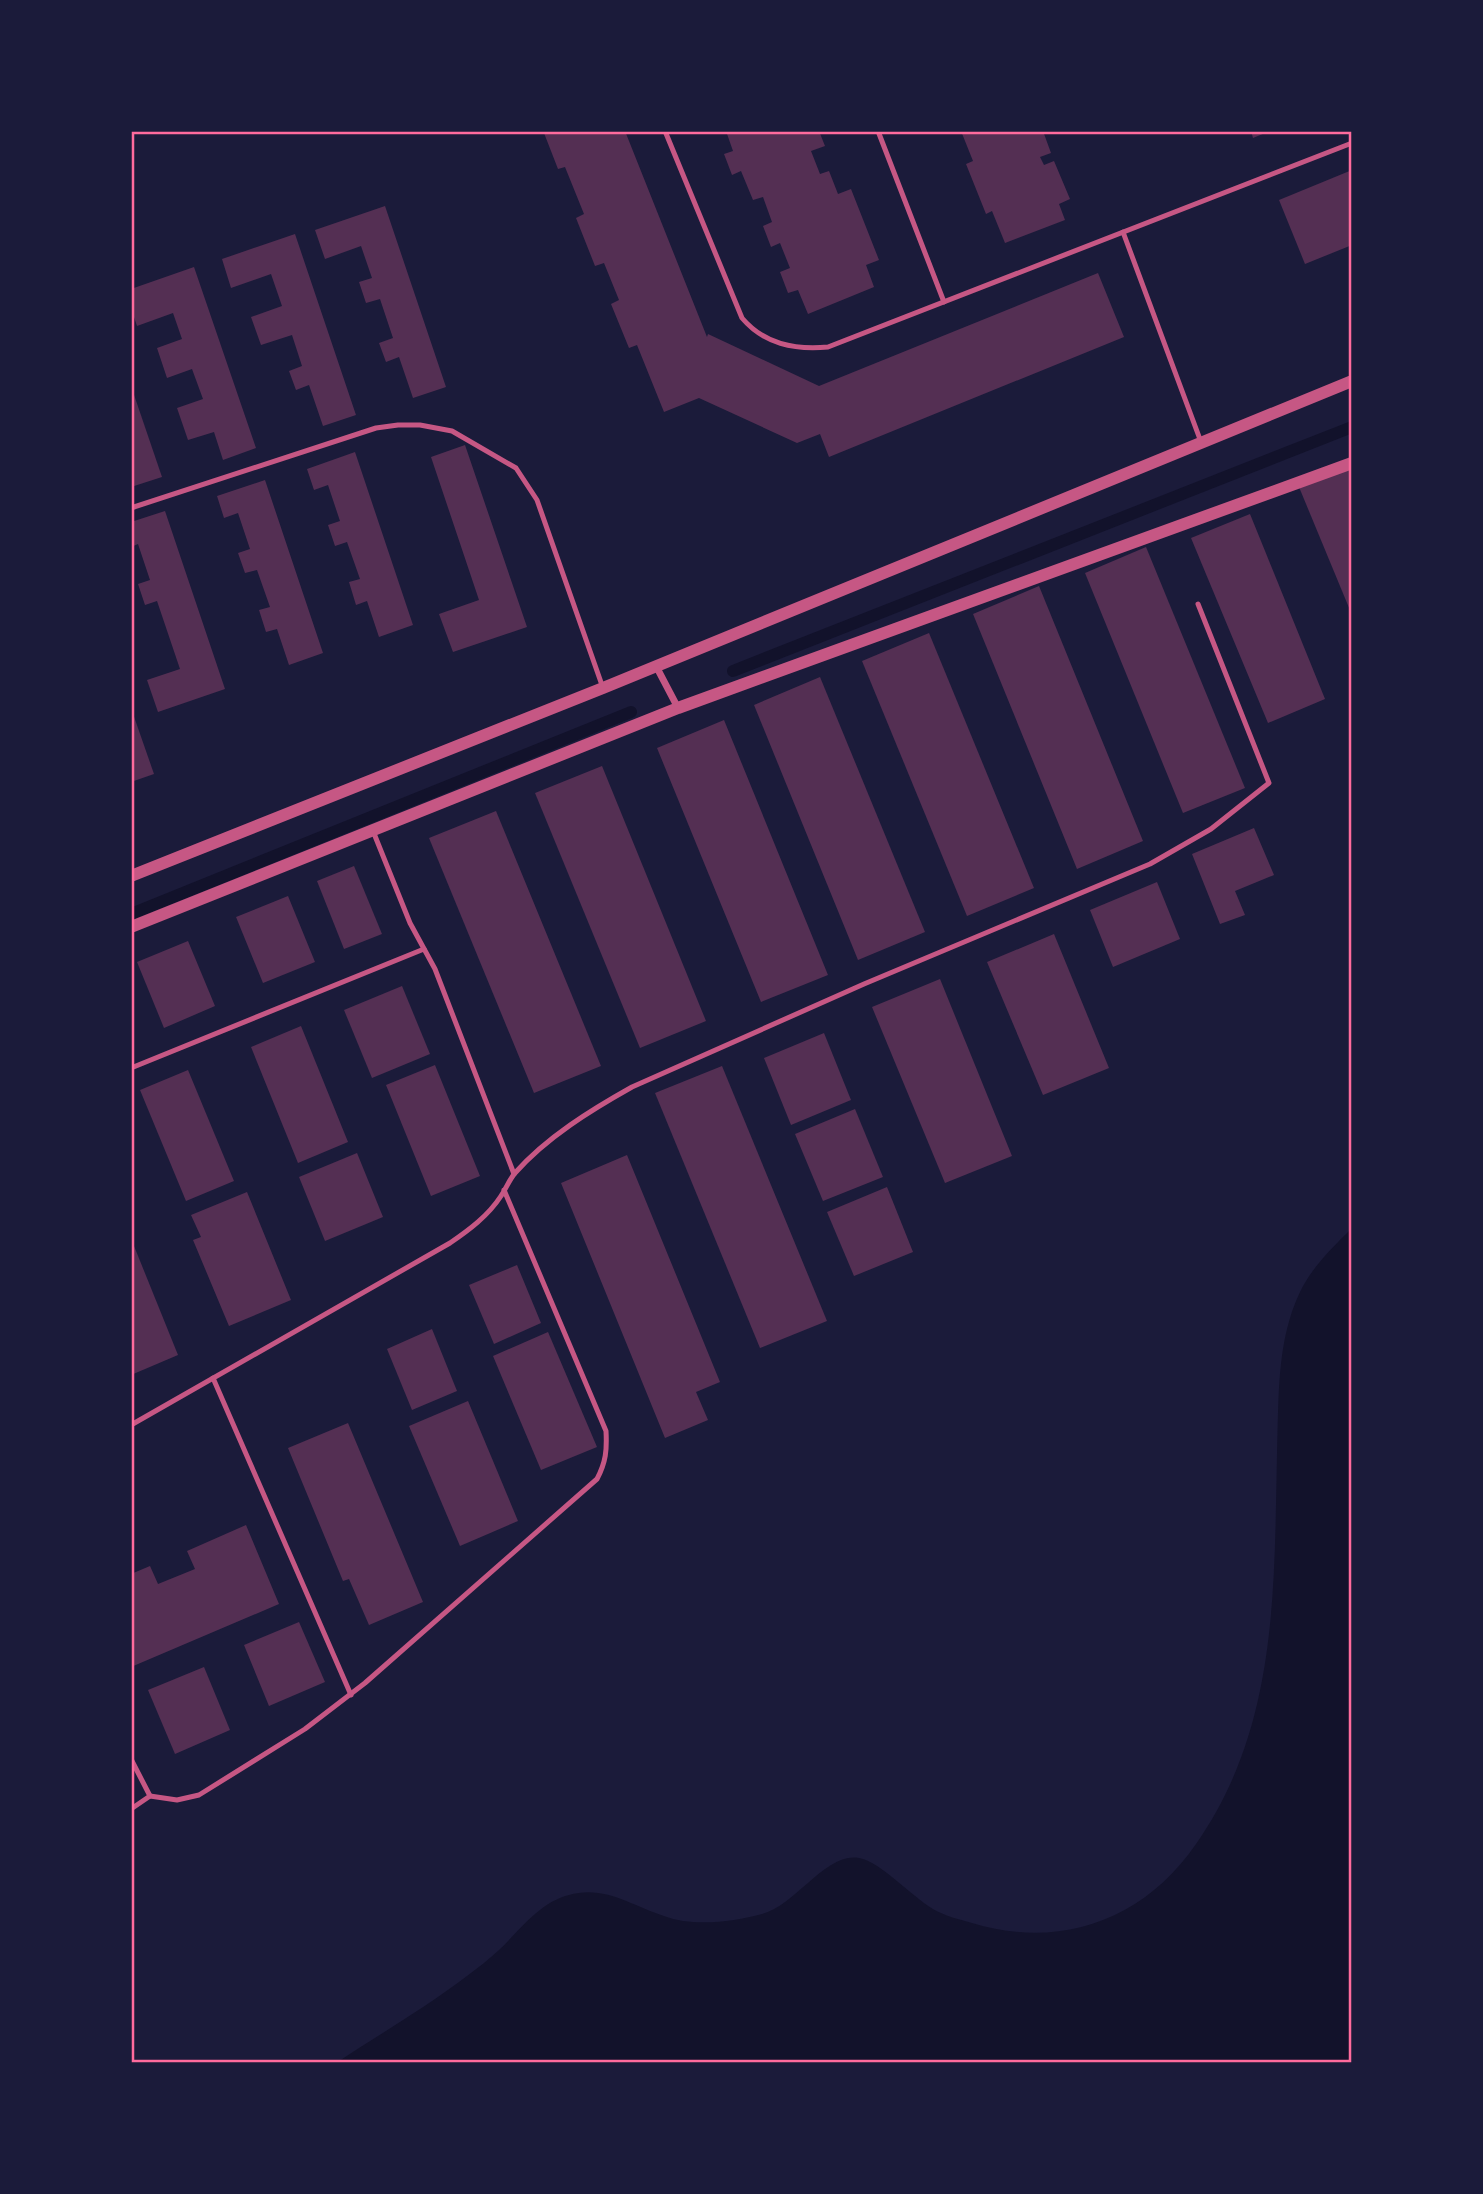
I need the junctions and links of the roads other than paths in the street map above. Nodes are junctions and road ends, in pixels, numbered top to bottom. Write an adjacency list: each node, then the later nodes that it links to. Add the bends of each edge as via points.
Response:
1 (665, 131): 5 (lane, via 741,318 763,338 793,347 828,347)
2 (878, 131): 5 (lane)
3 (1352, 143): 4 (lane)
4 (1123, 232): 5 (lane); 7 (lane)
5 (944, 302)
6 (1352, 382): 7 (street)
7 (1201, 443): 11 (street)
8 (1352, 463): 13 (street)
9 (131, 508): 12 (lane, via 376,428 420,425 452,431 516,468 537,500)
10 (1198, 604): 19 (lane, via 1269,783 1242,807 1150,863 632,1087 575,1122)
11 (656, 666): 12 (street); 13 (street)
12 (603, 688): 15 (street)
13 (678, 708): 14 (street)
14 (373, 831): 16 (street); 17 (lane)
15 (131, 877)
16 (131, 927)
17 (424, 949): 18 (lane); 19 (lane)
18 (131, 1068)
19 (514, 1174): 20 (lane)
20 (504, 1190): 21 (lane, via 484,1217 450,1243); 23 (lane, via 606,1431 604,1465 597,1479)
21 (213, 1378): 22 (lane); 23 (lane)
22 (131, 1425)
23 (351, 1695): 25 (lane, via 199,1795 177,1800)
24 (131, 1759): 25 (lane)
25 (150, 1796): 26 (lane)
26 (131, 1809)

